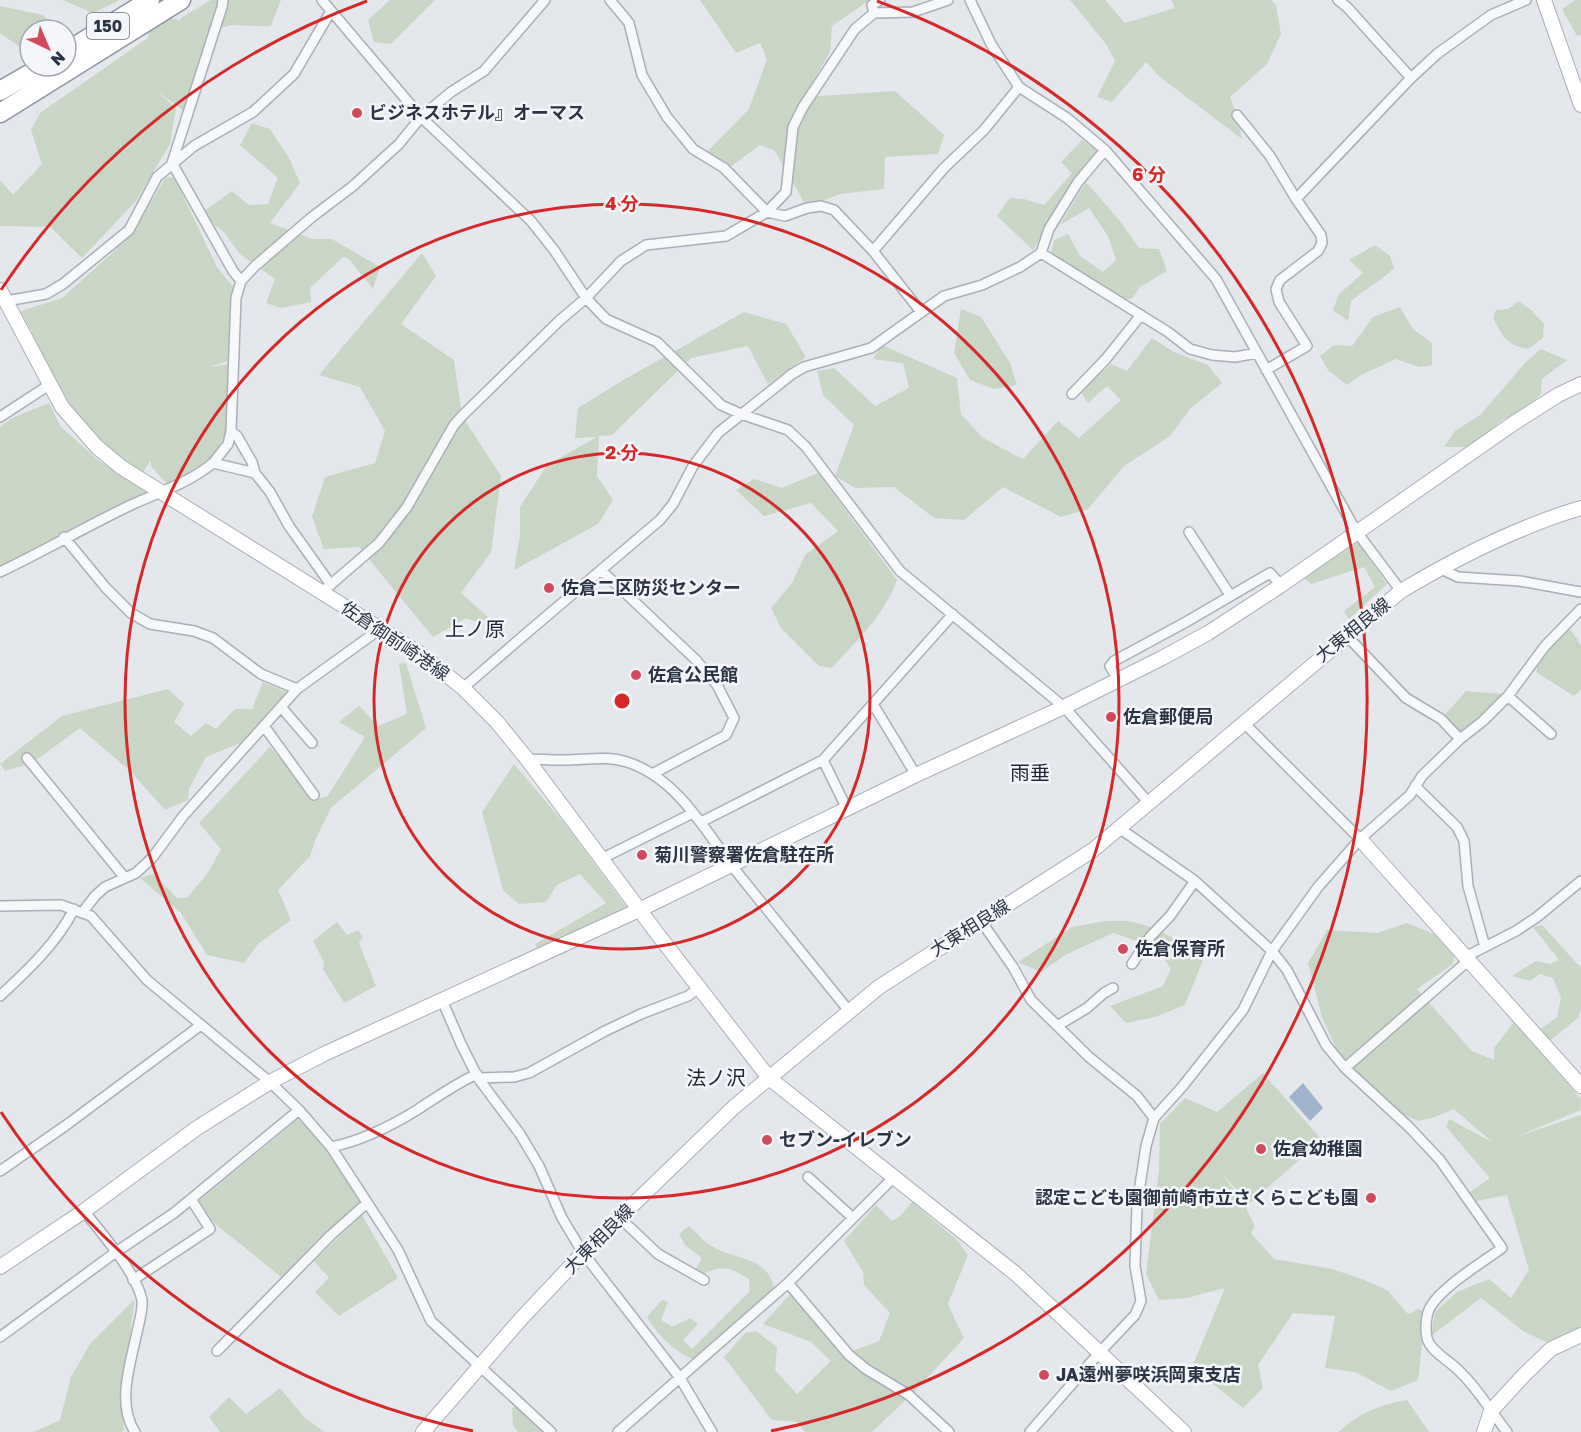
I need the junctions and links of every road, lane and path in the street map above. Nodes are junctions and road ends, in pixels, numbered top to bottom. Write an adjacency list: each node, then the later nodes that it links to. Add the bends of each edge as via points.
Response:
1 (150, 0): 15 (highway, 150)
2 (181, 0): 21 (highway, 150)
3 (222, 0): 25 (street)
4 (322, 0): 13 (street)
5 (545, 0): 23 (street, via 484,71)
6 (610, 0): 27 (street, via 629,23 642,75 667,117 693,149 724,168)
7 (880, 0): 14 (street, via 872,5)
8 (948, 0): 14 (street, via 913,12)
9 (970, 0): 18 (street, via 991,44)
10 (1338, 0): 17 (street)
11 (1526, 0): 17 (street, via 1491,15)
12 (1548, 2): 20 (street)
13 (331, 11): 23 (street); 25 (street, via 294,74 253,112)
14 (874, 13): 27 (street, via 855,29 803,107 793,127 786,192)
15 (78, 45)
16 (22, 78): 19 (highway)
17 (1411, 78): 26 (street)
18 (1019, 87): 24 (street, via 1068,118); 28 (street)
19 (0, 91)
20 (1581, 105)
21 (0, 113)
22 (1237, 115): 26 (street, via 1270,156)
23 (421, 117): 30 (street, via 399,144 353,186); 32 (street, via 531,221)
24 (1105, 150): 29 (street, via 1078,182 1049,229); 35 (street, via 1216,279)
25 (172, 163): 30 (street); 31 (street, via 157,177 129,230 63,284 46,294)
26 (1296, 199): 36 (street, via 1321,235 1322,243 1318,251 1280,280 1276,289 1279,302 1307,346)
27 (767, 212): 28 (street, via 785,216 821,206 834,210); 32 (street, via 726,236 646,245 621,261)
28 (873, 251): 33 (street)
29 (1041, 253): 33 (street, via 982,285 944,296); 34 (street)
30 (241, 281): 42 (street, via 236,297)
31 (3, 295): 38 (street, 佐倉御前崎港線)
32 (586, 298): 40 (street, via 606,319 657,342 721,405); 54 (street, via 458,420 407,507 379,543)
33 (921, 312): 40 (street, via 871,348 804,367)
34 (1141, 315): 35 (street, via 1190,349 1235,357); 39 (street)
35 (1257, 353): 36 (street)
36 (1266, 370): 47 (street)
37 (1581, 384): 47 (street, via 1514,423)
38 (49, 385): 41 (street); 45 (street, 佐倉御前崎港線, via 68,415 97,447)
39 (1072, 394)
40 (741, 414): 51 (street, via 718,433 660,520); 59 (street, via 788,429 900,571)
41 (0, 417)
42 (231, 431): 43 (street, via 228,444); 44 (street)
43 (213, 463): 44 (street); 45 (street, via 186,481)
44 (255, 473): 54 (street)
45 (160, 491): 49 (street); 54 (street, 佐倉御前崎港線)
46 (1581, 508): 50 (street, 大東相良線, via 1501,537)
47 (1356, 531): 53 (street); 55 (street)
48 (1189, 532): 57 (street)
49 (64, 537): 52 (street); 64 (street, via 130,613 150,624 213,639 261,674)
50 (1439, 568): 55 (street, 大東相良線); 56 (street, via 1458,578 1520,581)
51 (601, 570): 63 (street); 77 (street, via 696,660 717,685 734,718 726,735)
52 (0, 572)
53 (1281, 585): 57 (street, via 1270,573); 62 (street, via 1208,633)
54 (326, 589): 60 (street, 佐倉御前崎港線)
55 (1401, 591): 61 (street, 大東相良線)
56 (1581, 592)
57 (1230, 595): 62 (street, via 1114,661 1110,666)
58 (1581, 609): 65 (street, via 1545,646)
59 (954, 614): 66 (street); 68 (street)
60 (380, 629): 63 (street, 佐倉御前崎港線, via 419,653); 64 (street)
61 (1346, 635): 69 (street, 大東相良線); 72 (street, via 1406,698 1441,719)
62 (1118, 680): 68 (street)
63 (463, 688): 75 (street, 佐倉御前崎港線)
64 (297, 689): 67 (street)
65 (1508, 696): 71 (street); 72 (street)
66 (873, 704): 76 (street); 78 (street)
67 (281, 707): 70 (street); 73 (street)
68 (1064, 707): 78 (street); 81 (street)
69 (1243, 722): 81 (street, 大東相良線); 86 (street)
70 (264, 726): 80 (street); 89 (street, via 184,815 152,858)
71 (1551, 734)
72 (1460, 739): 79 (street)
73 (312, 743)
74 (27, 758): 89 (street)
75 (527, 759): 77 (street, via 606,758); 87 (street, 佐倉御前崎港線)
76 (823, 760): 82 (street); 84 (street)
77 (654, 773): 83 (street)
78 (916, 775): 82 (street)
79 (1415, 786): 86 (street, via 1410,795); 96 (street, via 1457,827 1464,841 1468,886)
80 (314, 795)
81 (1149, 803): 85 (street, 大東相良線)
82 (847, 809): 88 (street)
83 (693, 813): 84 (street); 87 (street)
84 (701, 822): 88 (street)
85 (1119, 828): 90 (street); 95 (street, 大東相良線, via 1093,850)
86 (1360, 839): 97 (street, via 1318,886); 98 (street)
87 (602, 859): 93 (street, 佐倉御前崎港線)
88 (732, 866): 93 (street); 104 (street)
89 (125, 878): 94 (street, via 105,887)
90 (1195, 881): 97 (street); 99 (street)
91 (1581, 881): 96 (street, via 1537,917)
92 (0, 906): 94 (street, via 61,905)
93 (639, 910): 100 (street, 佐倉御前崎港線); 103 (street)
94 (78, 911): 102 (street); 105 (street, via 91,916 147,980)
95 (981, 921): 104 (street, 大東相良線, via 914,963); 106 (street, via 1031,1000)
96 (1485, 947): 98 (street)
97 (1272, 951): 107 (street, via 1287,970 1326,1045); 113 (street, via 1243,1010)
98 (1467, 959): 107 (street); 111 (street)
99 (1132, 964)
100 (699, 988): 108 (street, via 614,1027 529,1073 514,1077); 109 (street, 佐倉御前崎港線)
101 (1113, 988): 106 (street)
102 (0, 996)
103 (442, 1000): 108 (street); 110 (street)
104 (849, 1011): 109 (street, 大東相良線)
105 (201, 1025): 110 (street); 115 (street)
106 (1057, 1026): 113 (street, via 1137,1096)
107 (1345, 1068): 135 (street, via 1440,1160 1502,1248 1448,1289 1428,1313 1430,1345 1464,1375)
108 (478, 1076): 114 (street, via 455,1083 399,1120); 124 (street, via 520,1134)
109 (769, 1078): 117 (street, 佐倉御前崎港線); 121 (street, 大東相良線)
110 (270, 1082): 112 (street); 120 (street, via 197,1128)
111 (1581, 1086)
112 (299, 1110): 114 (street); 118 (street)
113 (1154, 1118): 132 (street, via 1137,1205 1135,1266 1141,1301 1136,1315)
114 (331, 1148): 119 (street)
115 (0, 1171)
116 (808, 1177): 122 (street)
117 (893, 1178): 122 (street); 132 (street, 佐倉御前崎港線, via 1007,1267)
118 (191, 1199): 123 (street); 126 (street, via 210,1229)
119 (367, 1203): 131 (street, via 331,1234); 133 (street, via 398,1250 431,1321)
120 (84, 1211): 123 (street); 125 (street)
121 (620, 1218): 124 (street, 大東相良線); 127 (street, via 658,1254)
122 (853, 1218): 128 (street)
123 (116, 1252): 126 (street); 130 (street)
124 (584, 1253): 133 (street, 大東相良線); 134 (street)
125 (0, 1267)
126 (134, 1280): 136 (street, via 142,1301 127,1381 127,1407)
127 (704, 1280)
128 (788, 1283): 134 (street); 141 (street, via 849,1355 909,1395)
129 (1581, 1335): 135 (street, via 1551,1349)
130 (0, 1337)
131 (218, 1351)
132 (1100, 1353): 142 (street); 143 (street, 佐倉御前崎港線)
133 (481, 1366): 137 (street, 大東相良線); 138 (street)
134 (680, 1378): 139 (street); 140 (street)
135 (1491, 1411): 144 (street); 145 (street)
136 (135, 1432)
137 (423, 1432)
138 (551, 1432)
139 (618, 1432)
140 (712, 1432)
141 (949, 1432)
142 (1030, 1432)
143 (1184, 1432)
144 (1484, 1432)
145 (1507, 1432)

